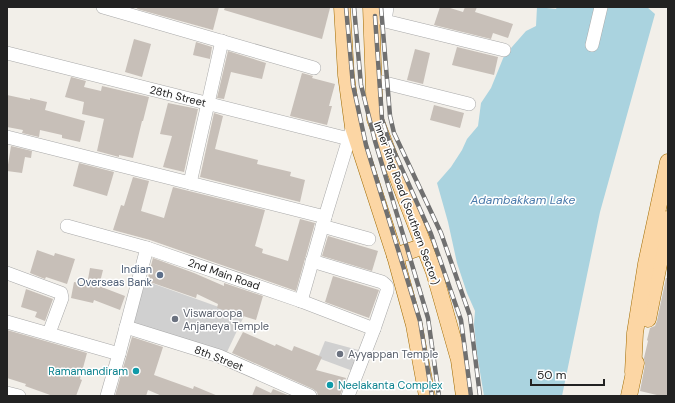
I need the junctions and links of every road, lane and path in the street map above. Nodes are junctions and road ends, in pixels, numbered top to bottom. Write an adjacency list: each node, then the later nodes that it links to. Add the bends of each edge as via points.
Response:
1 (103, 7): 6 (street)
2 (342, 7): 15 (main road)
3 (371, 7): 11 (main road, Inner Ring Road (Southern Sector))
4 (387, 7): 8 (street, via 385,21)
5 (600, 7): 7 (street)
6 (222, 41): 10 (street); 12 (street)
7 (592, 45)
8 (504, 50)
9 (7, 53): 12 (street, 28th Street)
10 (314, 68)
11 (373, 80): 13 (street); 14 (main road, Inner Ring Road (Southern Sector))
12 (208, 103): 15 (street, 28th Street); 18 (street)
13 (469, 104)
14 (375, 119): 15 (main road); 23 (main road, Inner Ring Road (Southern Sector))
15 (351, 133): 20 (street); 25 (main road)
16 (7, 136): 18 (street)
17 (668, 162): 27 (main road)
18 (190, 182): 20 (street)
19 (668, 219): 27 (main road)
20 (323, 221): 22 (street); 26 (street)
21 (67, 226): 24 (street, 2nd Main Road)
22 (369, 239)
23 (424, 246): 25 (main road); 41 (main road, Inner Ring Road (Southern Sector), via 459,360)
24 (147, 248): 29 (street, 2nd Main Road); 31 (street)
25 (395, 256): 40 (main road, via 414,325)
26 (312, 261): 29 (street); 32 (street, via 382,282 388,287)
27 (658, 265): 42 (main road, via 635,332)
28 (7, 273): 33 (street, via 61,292 62,298)
29 (301, 301): 32 (street, 2nd Main Road)
30 (7, 322): 33 (street)
31 (126, 327): 34 (street); 38 (street, 8th Street, via 219,356)
32 (374, 328): 39 (street)
33 (49, 334): 34 (street)
34 (119, 354): 37 (street)
35 (7, 393): 36 (street)
36 (20, 396)
37 (107, 396)
38 (310, 396)
39 (348, 396)
40 (427, 396)
41 (464, 396)
42 (629, 396)

